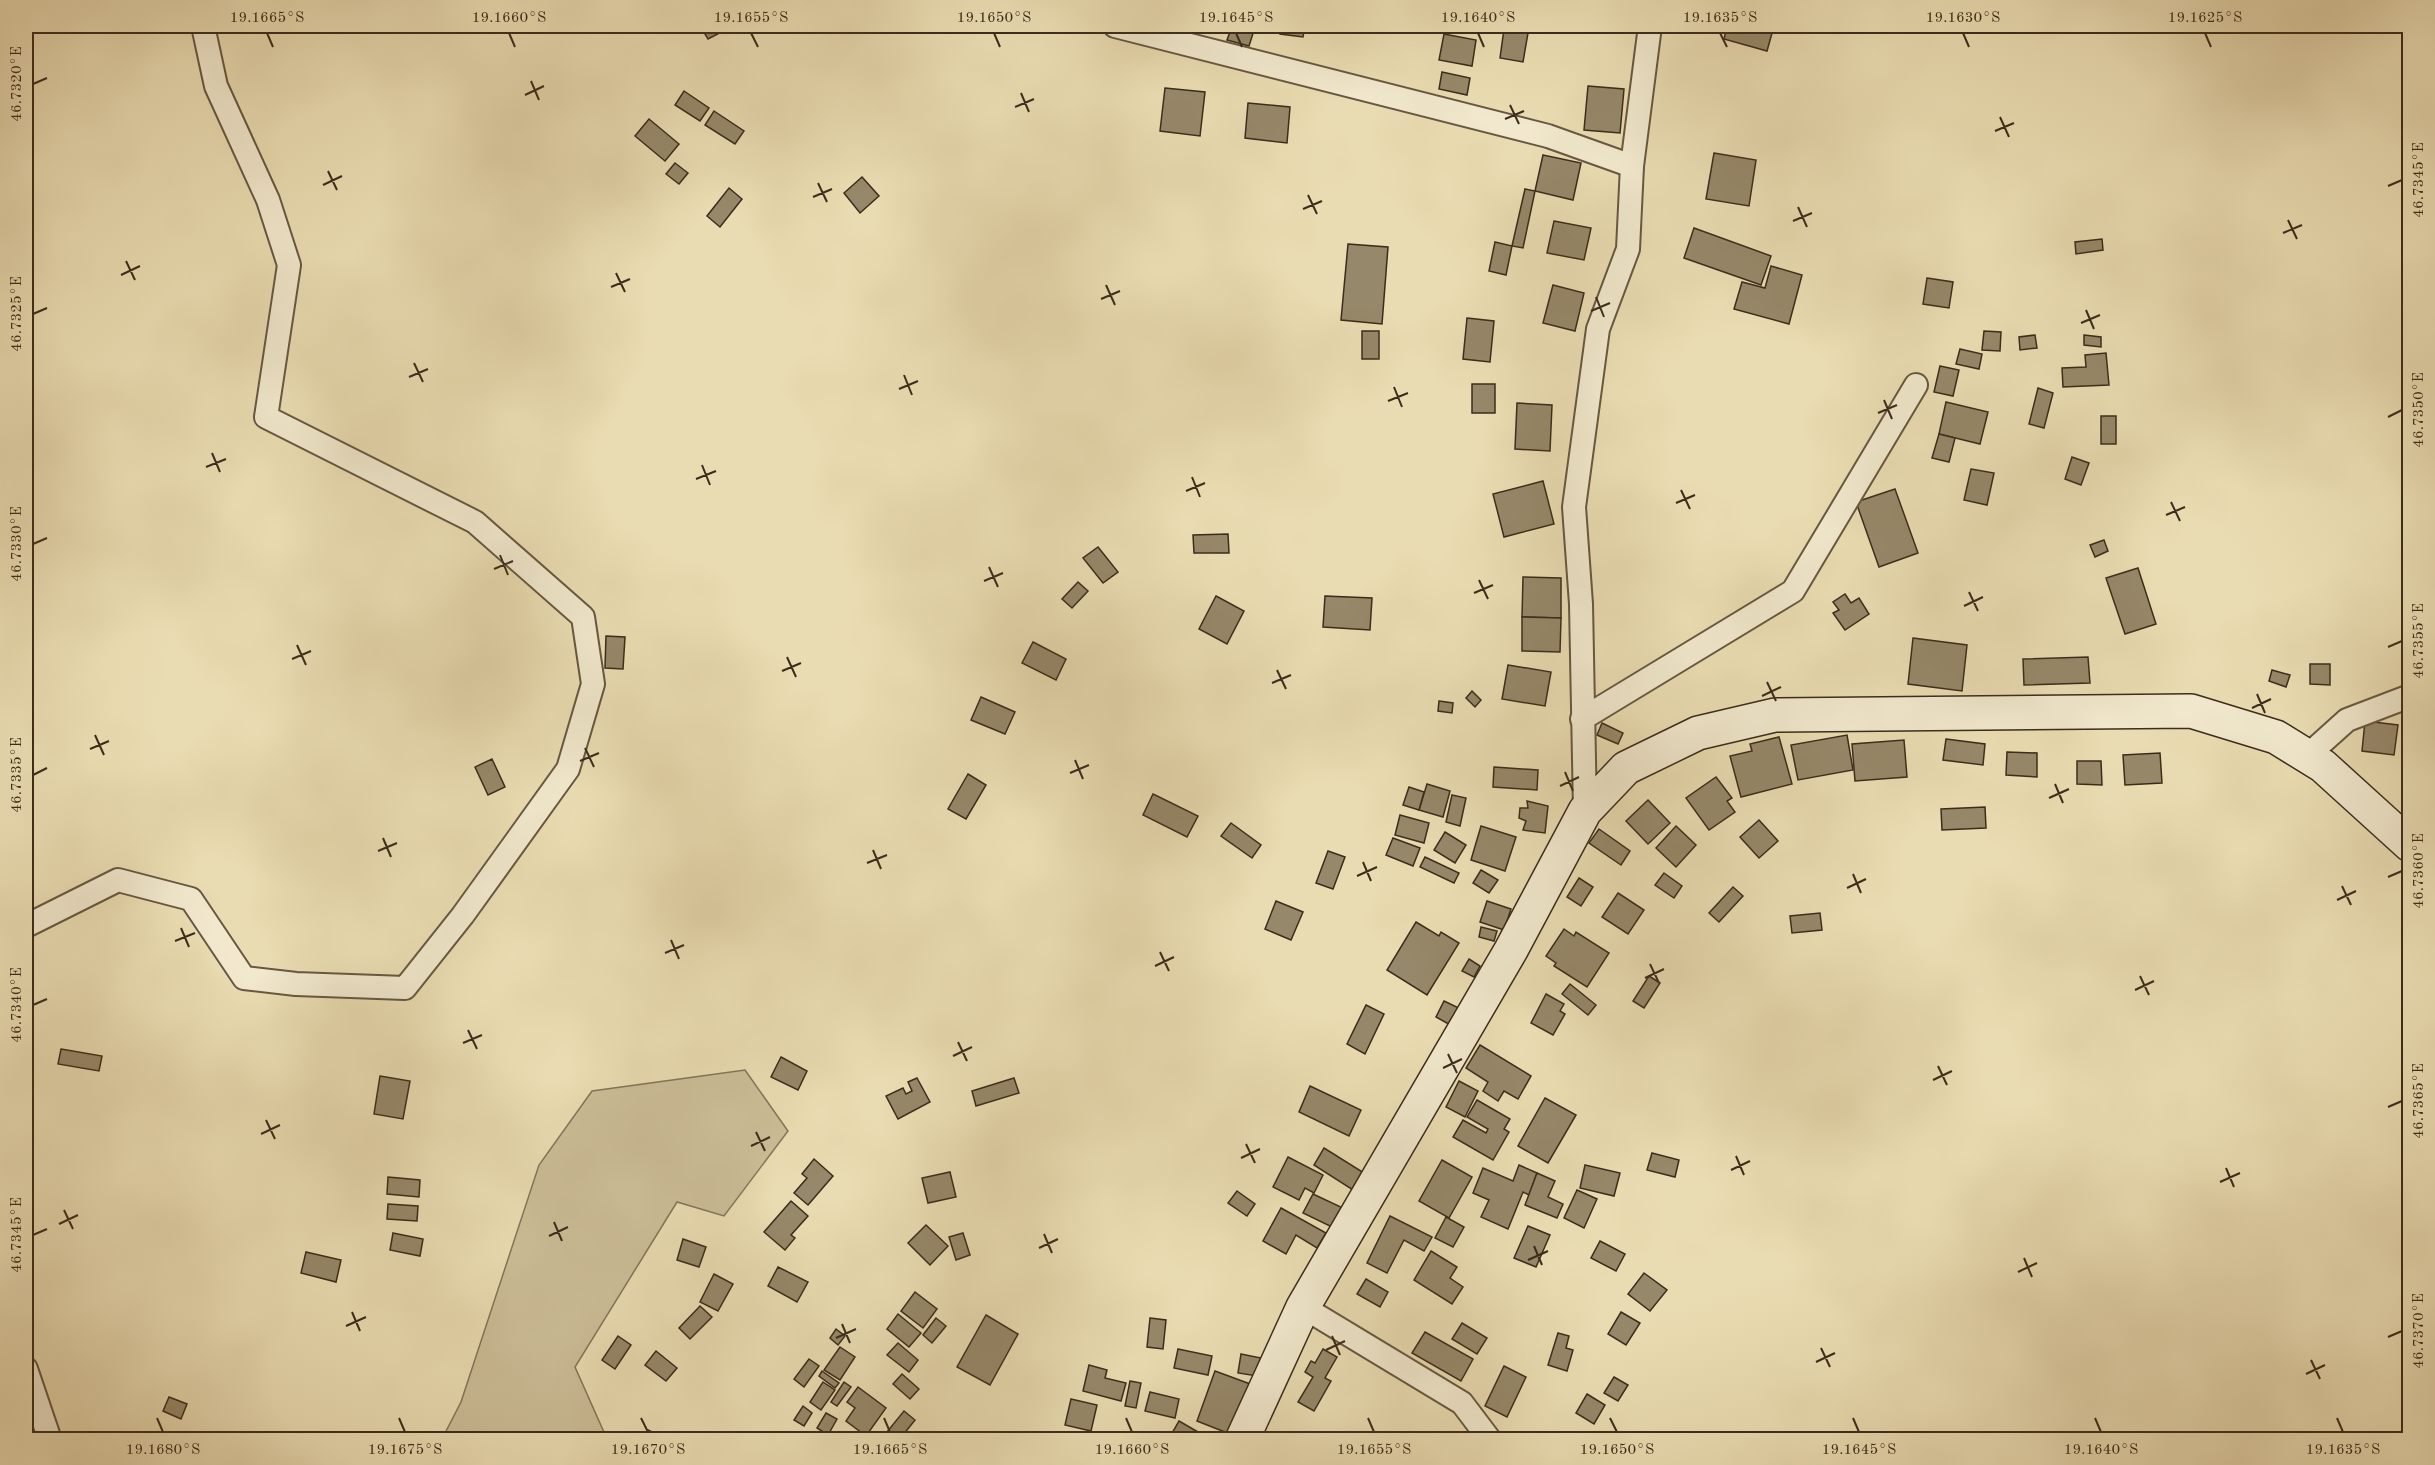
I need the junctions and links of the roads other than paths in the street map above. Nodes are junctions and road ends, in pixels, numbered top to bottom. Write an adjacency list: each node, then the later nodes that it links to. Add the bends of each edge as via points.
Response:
1 (203, 26): 11 (street, via 216,86 268,200 289,265 266,417 475,522 583,617 592,684 568,769 405,988 244,978 191,898 118,880)
2 (1115, 26): 4 (street, via 1548,136)
3 (1650, 26): 4 (street)
4 (1632, 166): 7 (street, via 1628,249 1598,329 1574,507 1581,604)
5 (1916, 386): 7 (street, via 1792,591)
6 (2409, 696): 8 (street, via 2347,720)
7 (1582, 719): 9 (street)
8 (2307, 756): 9 (main road, via 2276,737 2191,711 1775,715 1698,733 1626,768); 10 (main road)
9 (1585, 811): 12 (main road, via 1510,950)
10 (2409, 845)
11 (26, 926)
12 (1303, 1307): 15 (main road); 16 (street, via 1462,1403)
13 (26, 1369): 14 (street)
14 (50, 1440)
15 (1242, 1440)
16 (1490, 1440)

